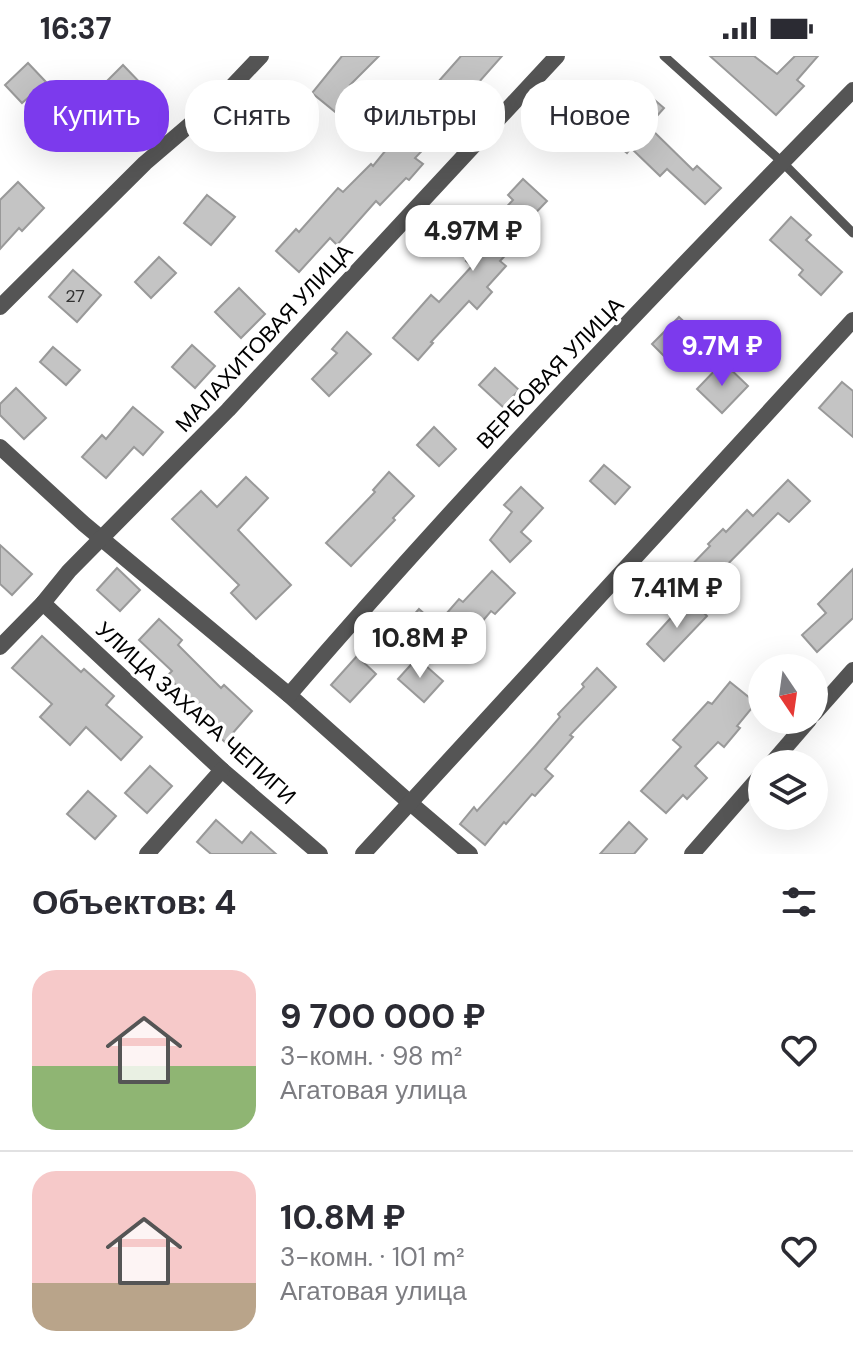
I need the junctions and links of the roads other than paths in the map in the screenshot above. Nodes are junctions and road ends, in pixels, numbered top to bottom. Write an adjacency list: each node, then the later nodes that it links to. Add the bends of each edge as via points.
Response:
1 (261, 56): 7 (street)
2 (557, 56): 10 (street, МАЛАХИТОВАЯ УЛИЦА)
3 (664, 56): 5 (lane)
4 (853, 90): 5 (street, ВЕРБОВАЯ УЛИЦА)
5 (782, 162): 6 (lane); 14 (street, ВЕРБОВАЯ УЛИЦА, via 500,457)
6 (853, 233)
7 (0, 307)
8 (853, 320): 20 (street)
9 (0, 447): 10 (street)
10 (102, 539): 11 (street, МАЛАХИТОВАЯ УЛИЦА); 14 (street)
11 (43, 603): 12 (street, МАЛАХИТОВАЯ УЛИЦА); 18 (street, УЛИЦА ЗАХАРА ЧЕПИГИ)
12 (0, 647)
13 (853, 670): 15 (street)
14 (289, 695): 20 (street)
15 (828, 698)
16 (797, 734): 17 (street)
17 (783, 750)
18 (222, 770): 21 (street); 22 (street, УЛИЦА ЗАХАРА ЧЕПИГИ)
19 (748, 790): 25 (street)
20 (409, 802): 23 (street); 24 (street)
21 (147, 854)
22 (320, 854)
23 (363, 854)
24 (470, 854)
25 (692, 854)

